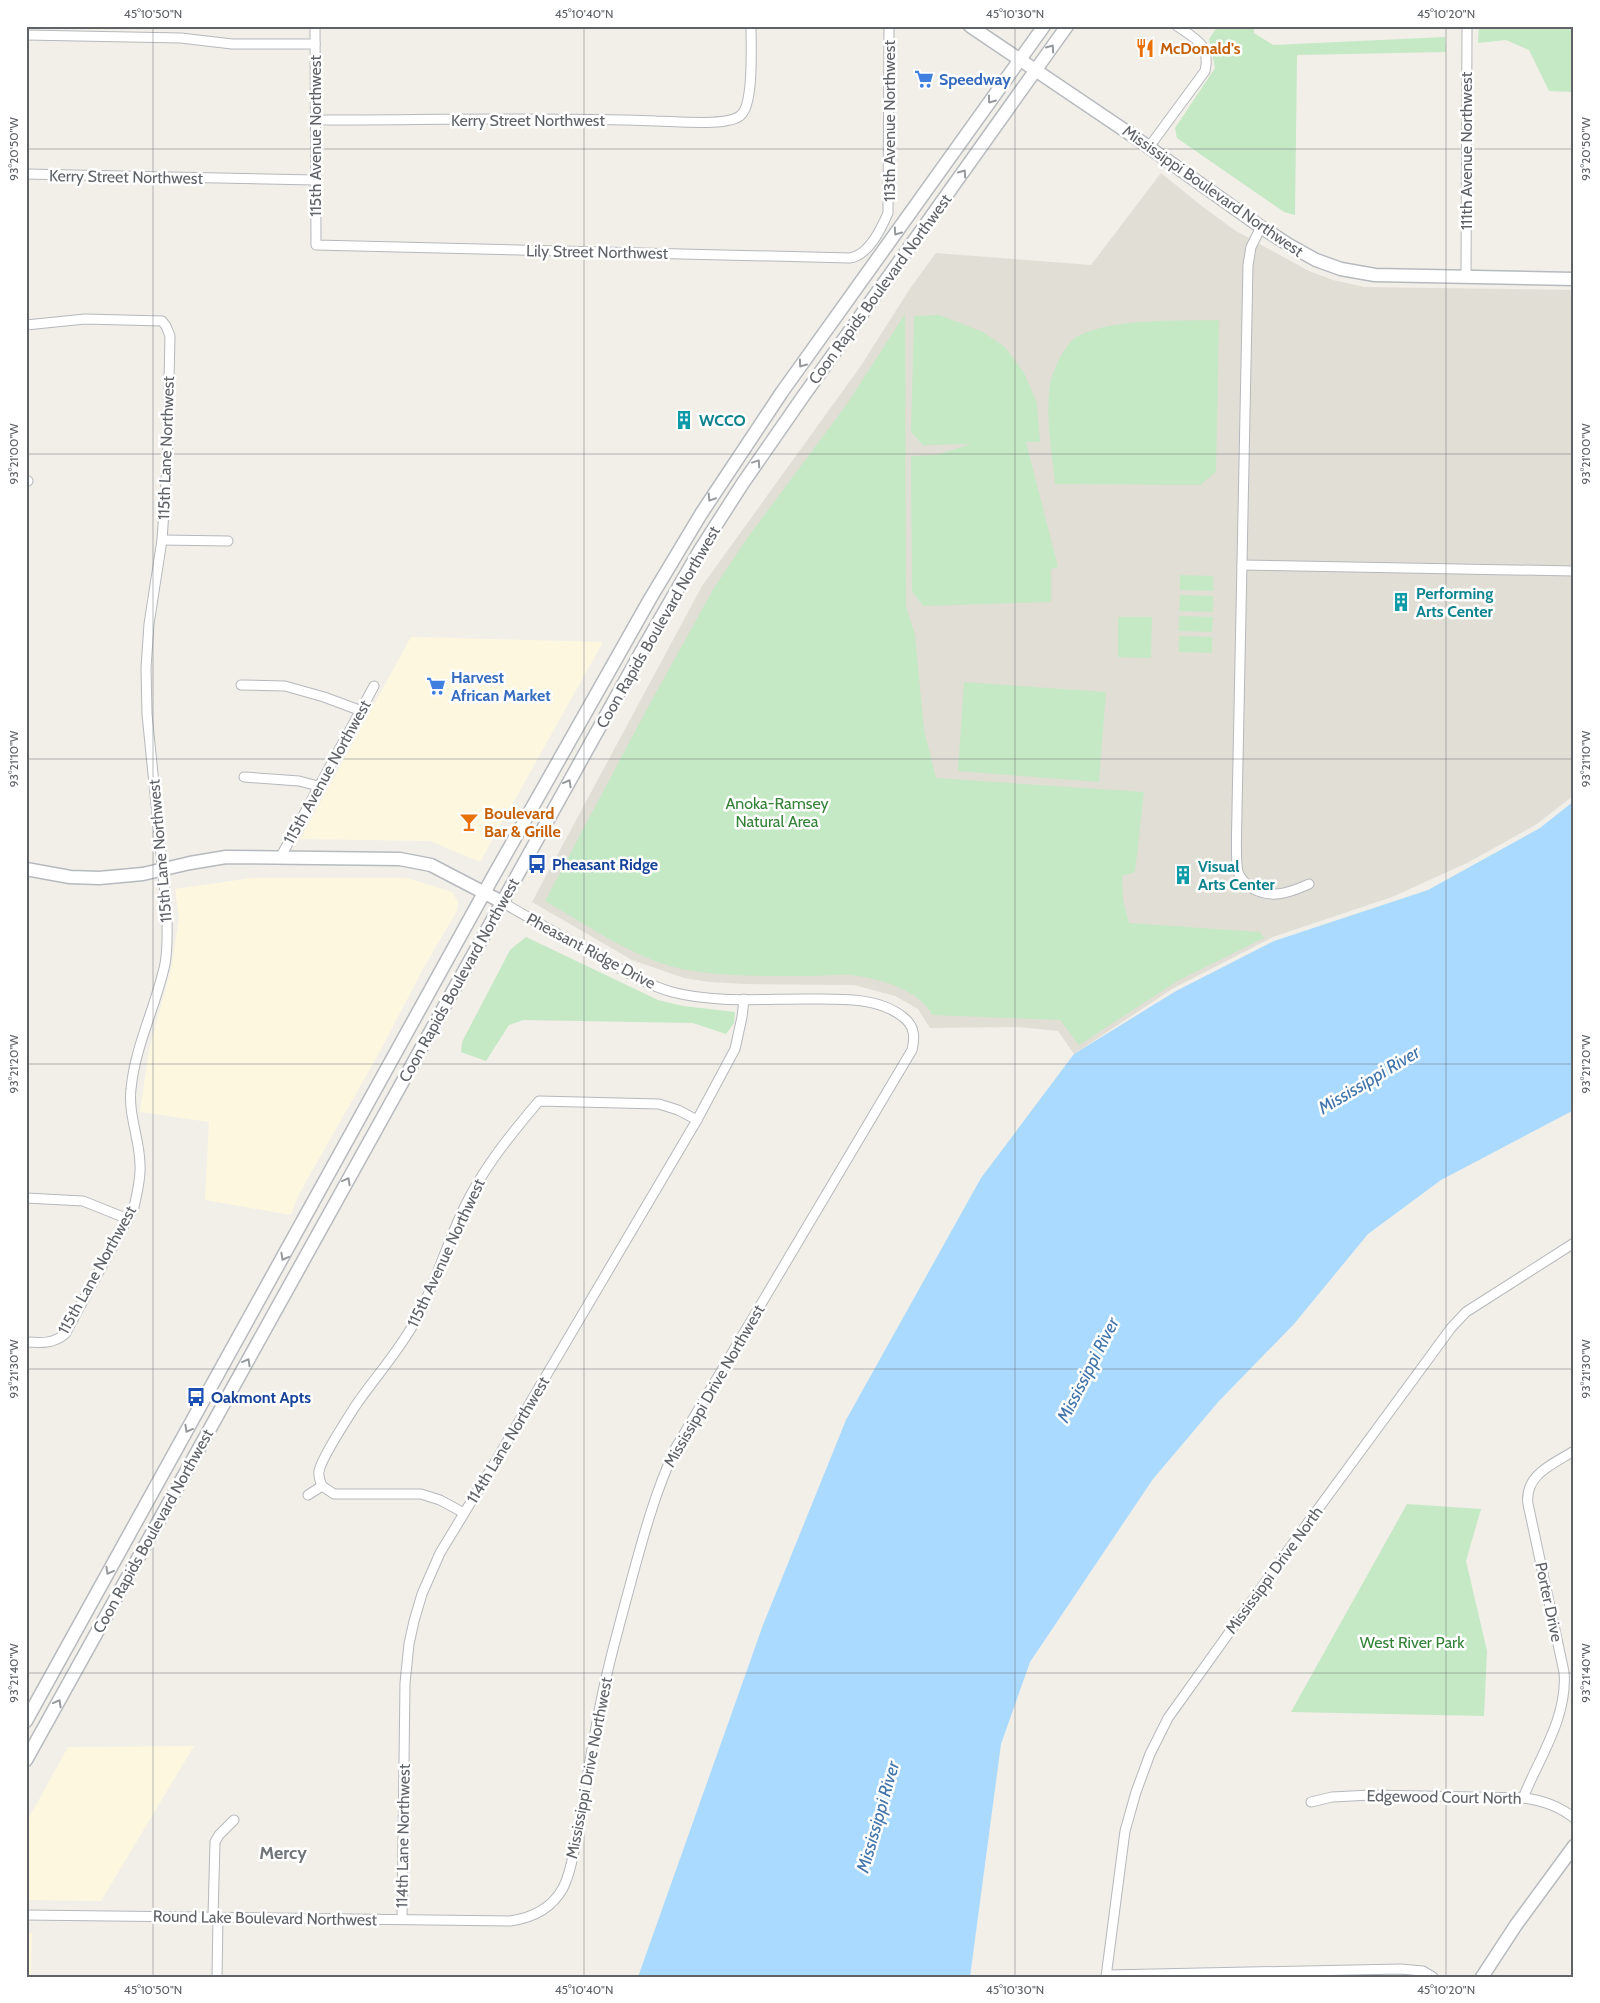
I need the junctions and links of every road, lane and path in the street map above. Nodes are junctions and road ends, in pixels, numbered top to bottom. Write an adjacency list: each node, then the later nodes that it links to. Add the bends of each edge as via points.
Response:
1 (315, 26): 10 (street, 115th Avenue Northwest)
2 (751, 26): 13 (street, Kerry Street Northwest, via 747,108 741,116 721,122)
3 (890, 26): 18 (street, 113th Avenue Northwest, via 888,213)
4 (970, 26): 11 (main road, Mississippi Boulevard Northwest)
5 (1044, 26): 11 (main road, Coon Rapids Boulevard Northwest)
6 (1067, 26): 12 (main road, Coon Rapids Boulevard Northwest, one-way to 6)
7 (1177, 26): 14 (street, via 1201,43 1207,64)
8 (1467, 26): 20 (street, 111th Avenue Northwest)
9 (26, 35): 10 (street, via 181,38 232,44)
10 (315, 44): 13 (street, 115th Avenue Northwest)
11 (1020, 60): 12 (main road, Mississippi Boulevard Northwest); 36 (main road, Coon Rapids Boulevard Northwest, one-way to 36, via 782,392 701,514)
12 (1036, 70): 14 (main road, Mississippi Boulevard Northwest); 37 (main road, Coon Rapids Boulevard Northwest, one-way to 12, via 648,639 743,483)
13 (315, 120): 16 (street, 115th Avenue Northwest)
14 (1149, 147): 17 (main road, Mississippi Boulevard Northwest)
15 (26, 174): 16 (street, Kerry Street Northwest)
16 (315, 180): 19 (street, 115th Avenue Northwest)
17 (1261, 227): 20 (main road, Mississippi Boulevard Northwest, via 1307,256 1341,269 1375,275); 25 (street, via 1250,247 1248,265)
18 (872, 241): 19 (street, Lily Street Northwest, via 861,253 850,258)
19 (316, 245)
20 (1466, 277): 21 (main road, Mississippi Boulevard Northwest)
21 (1574, 279)
22 (26, 325): 23 (street, 115th Lane Northwest, via 84,319 162,321 166,326 170,336)
23 (162, 540): 24 (street); 34 (street, 115th Lane Northwest, via 146,668 147,714)
24 (228, 541)
25 (1242, 565): 26 (street); 35 (street, via 1238,870 1243,881 1266,894 1284,894)
26 (1574, 571)
27 (241, 685): 29 (street, via 286,686)
28 (374, 686): 29 (street, 115th Avenue Northwest)
29 (359, 710): 31 (street, 115th Avenue Northwest)
30 (244, 777): 31 (street)
31 (318, 786): 32 (street, 115th Avenue Northwest)
32 (280, 858): 34 (main road, Pheasant Ridge Drive, via 226,858); 36 (main road, Pheasant Ridge Drive, via 413,861 439,869)
33 (26, 870): 34 (main road, Pheasant Ridge Drive, via 99,878)
34 (162, 870): 42 (street, 115th Lane Northwest, via 167,914 165,963 140,1045 131,1090 140,1164 134,1207)
35 (1309, 884)
36 (485, 893): 37 (main road, Pheasant Ridge Drive); 50 (main road, Coon Rapids Boulevard Northwest, one-way to 50)
37 (502, 902): 38 (street, Pheasant Ridge Drive, via 656,987 700,998); 51 (main road, Coon Rapids Boulevard Northwest, one-way to 37)
38 (744, 998): 39 (street, Pheasant Ridge Drive, via 875,1004 895,1012 908,1022 915,1036); 40 (street, 114th Lane Northwest, via 735,1049)
39 (912, 1050): 58 (street, Mississippi Drive Northwest, via 675,1449 650,1514 611,1657 567,1879 554,1901)
40 (697, 1120): 46 (street, 115th Avenue Northwest, via 659,1104 539,1101 505,1141 470,1195 437,1278 417,1318 354,1409 325,1459 319,1473); 48 (street, 114th Lane Northwest)
41 (26, 1198): 42 (street, via 83,1200)
42 (128, 1219): 44 (street, 115th Lane Northwest, via 65,1334 57,1341)
43 (1574, 1243): 61 (street, Mississippi Drive North, via 1466,1312 1451,1328 1171,1712 1150,1754 1125,1831)
44 (26, 1342)
45 (1574, 1451): 49 (street, Porter Drive, via 1534,1477 1527,1496)
46 (322, 1486): 47 (street); 48 (street, via 334,1494 421,1494)
47 (308, 1495)
48 (464, 1513): 60 (street, 114th Lane Northwest, via 427,1581 409,1644 404,1714)
49 (1569, 1685): 52 (street, Porter Drive)
50 (26, 1721)
51 (26, 1760)
52 (1523, 1798): 53 (street, Edgewood Court North, via 1353,1796); 54 (street, Edgewood Court North, via 1557,1806)
53 (1311, 1802)
54 (1574, 1818)
55 (234, 1820): 59 (street, via 214,1842)
56 (1574, 1846): 64 (main road, via 1521,1917)
57 (26, 1915): 59 (street, Round Lake Boulevard Northwest)
58 (533, 1915): 60 (street, Round Lake Boulevard Northwest, via 510,1921)
59 (215, 1917): 60 (street, Round Lake Boulevard Northwest); 62 (street)
60 (402, 1919)
61 (1107, 1976): 63 (street, via 1400,1969 1423,1971)
62 (218, 1977)
63 (1433, 1977)
64 (1482, 1977)

